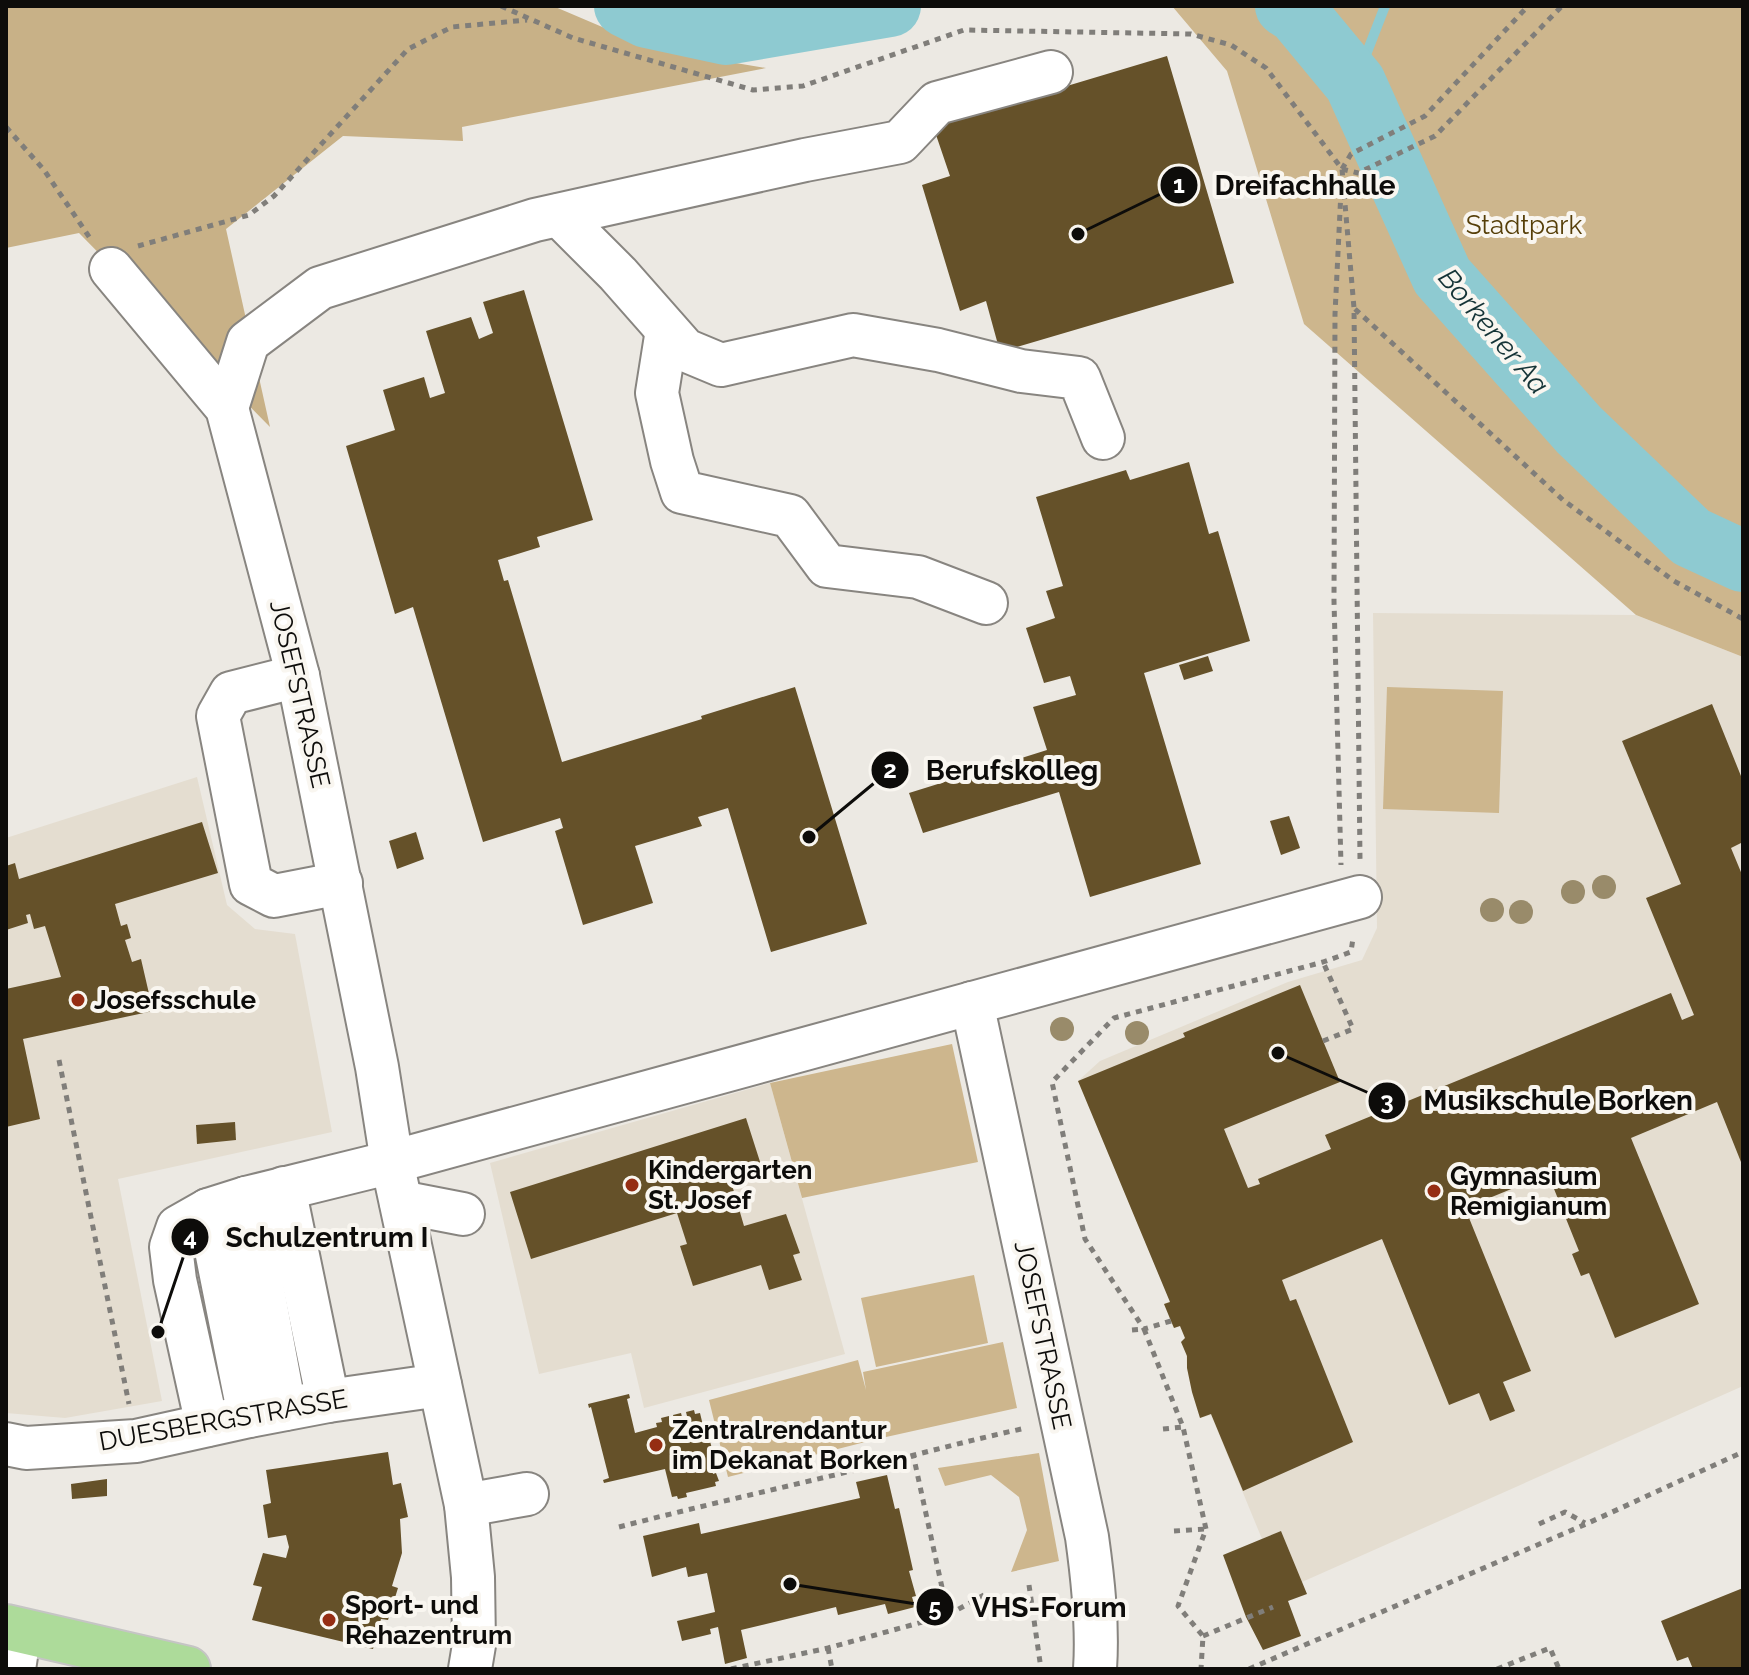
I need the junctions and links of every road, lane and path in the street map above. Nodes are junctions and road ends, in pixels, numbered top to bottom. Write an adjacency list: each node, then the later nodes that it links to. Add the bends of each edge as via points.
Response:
1 (501, 6): 4 (path)
2 (1528, 6): 7 (path, via 1425,116 1351,154)
3 (1562, 6): 7 (path, via 1435,136 1358,173)
4 (531, 19): 7 (path, via 573,38 753,90 803,86 964,30 1191,34 1231,45 1266,68); 9 (path, via 452,27 408,49 274,196 249,215)
5 (1051, 72): 8 (street, via 937,103 900,142)
6 (6, 127): 9 (path)
7 (1342, 169): 10 (path); 18 (path, via 1335,314 1334,601)
8 (559, 215): 11 (street); 12 (street, via 320,288 248,342)
9 (111, 254): 12 (street, JOSEFSTRASSE)
10 (1354, 308): 15 (path, via 1563,500 1674,581); 18 (path)
11 (667, 330): 13 (street, via 685,350 721,365 853,335 1079,378); 14 (street, via 657,393 682,492 790,516 827,566 918,577)
12 (227, 408): 16 (street, JOSEFSTRASSE)
13 (1103, 438)
14 (986, 603)
15 (1743, 619)
16 (298, 676): 17 (street, JOSEFSTRASSE); 17 (street, via 231,693 218,716 251,884 274,896)
17 (341, 883): 23 (street, JOSEFSTRASSE)
18 (1351, 899): 19 (path, via 1351,952); 20 (street)
19 (1323, 962): 21 (path, via 1353,1029); 28 (path, via 1114,1018 1052,1082 1085,1239)
20 (972, 1003): 23 (street); 33 (street, JOSEFSTRASSE)
21 (1323, 1041)
22 (59, 1060): 37 (path)
23 (392, 1162): 24 (street); 25 (street, JOSEFSTRASSE)
24 (246, 1199): 31 (street); 32 (street); 34 (street, via 178,1227 171,1247)
25 (401, 1202): 26 (street); 30 (street, JOSEFSTRASSE)
26 (463, 1214)
27 (1171, 1321): 28 (path)
28 (1144, 1329): 29 (path); 35 (path)
29 (1132, 1330)
30 (440, 1385): 31 (street, DUESBERGSTRASSE); 42 (street, JOSEFSTRASSE)
31 (328, 1401): 32 (street, DUESBERGSTRASSE)
32 (267, 1412): 34 (street, DUESBERGSTRASSE)
33 (1062, 1420): 40 (path); 60 (street, JOSEFSTRASSE, via 1092,1571)
34 (207, 1425): 37 (street, DUESBERGSTRASSE)
35 (1183, 1427): 36 (path); 46 (path)
36 (1163, 1429)
37 (136, 1441): 38 (street, DUESBERGSTRASSE, via 26,1448)
38 (6, 1444)
39 (1743, 1452): 44 (path)
40 (913, 1454): 45 (path); 51 (path)
41 (527, 1494): 42 (street)
42 (466, 1505): 56 (street, JOSEFSTRASSE, via 473,1577)
43 (1539, 1524): 44 (path, via 1565,1512)
44 (1586, 1524): 62 (path)
45 (619, 1527)
46 (1206, 1529): 47 (path); 52 (path, via 1178,1606)
47 (1174, 1531)
48 (1029, 1585): 59 (path)
49 (984, 1595): 51 (path)
50 (1273, 1607): 52 (path)
51 (948, 1615): 54 (path)
52 (1203, 1636): 61 (path)
53 (13, 1642): 55 (main road)
54 (828, 1648): 57 (path); 58 (path)
55 (188, 1669)
56 (470, 1669)
57 (731, 1669)
58 (832, 1669)
59 (1041, 1669)
60 (1095, 1669)
61 (1201, 1669)
62 (1249, 1669)
63 (1497, 1669): 64 (path, via 1550,1648)
64 (1559, 1669)

